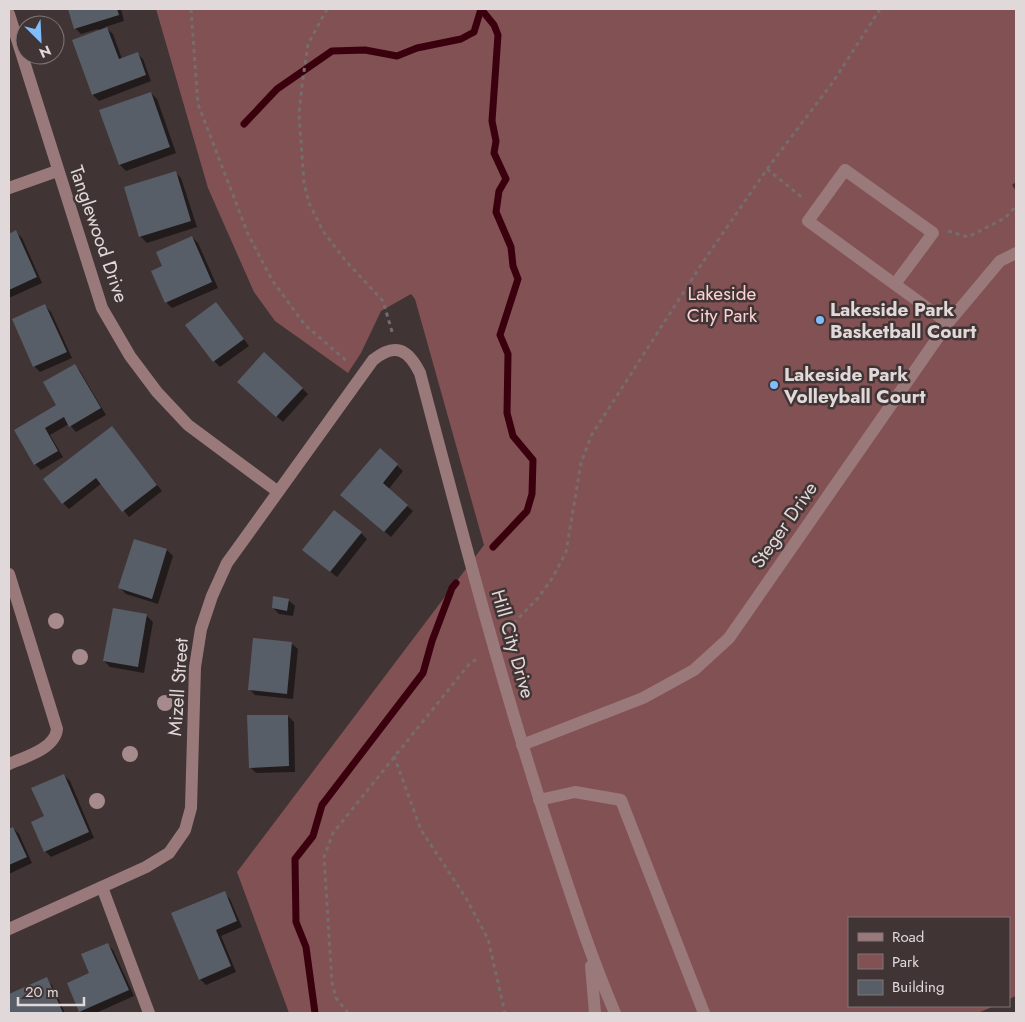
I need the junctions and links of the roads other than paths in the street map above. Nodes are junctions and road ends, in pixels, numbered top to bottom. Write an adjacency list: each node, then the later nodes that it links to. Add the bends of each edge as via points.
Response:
1 (9, 14): 2 (street, Tanglewood Drive)
2 (57, 171): 3 (street); 8 (street, Tanglewood Drive, via 102,308 130,356 188,425)
3 (9, 188)
4 (1016, 253): 6 (street, Steger Drive, via 1000,261)
5 (895, 284): 5 (street, via 808,221 845,170 933,234); 6 (street)
6 (948, 322): 10 (street, Steger Drive, via 729,638 694,670 643,698)
7 (398, 349): 8 (street, Mizell Street, via 385,351 373,360); 10 (street, Hill City Drive, via 413,359 420,373)
8 (277, 491): 13 (street, Mizell Street, via 228,563 201,629 195,667 191,808 185,830 169,852 146,867)
9 (9, 574): 11 (street, via 57,729 48,745)
10 (522, 745): 12 (street, Hill City Drive)
11 (9, 764)
12 (539, 800): 15 (street, Hill City Drive); 19 (street, via 575,792 621,800)
13 (102, 887): 14 (street, Mizell Street); 16 (street)
14 (9, 929)
15 (590, 954): 17 (street, Hill City Drive); 18 (street, Hill City Drive)
16 (149, 1013)
17 (595, 1013)
18 (615, 1013)
19 (704, 1013)

